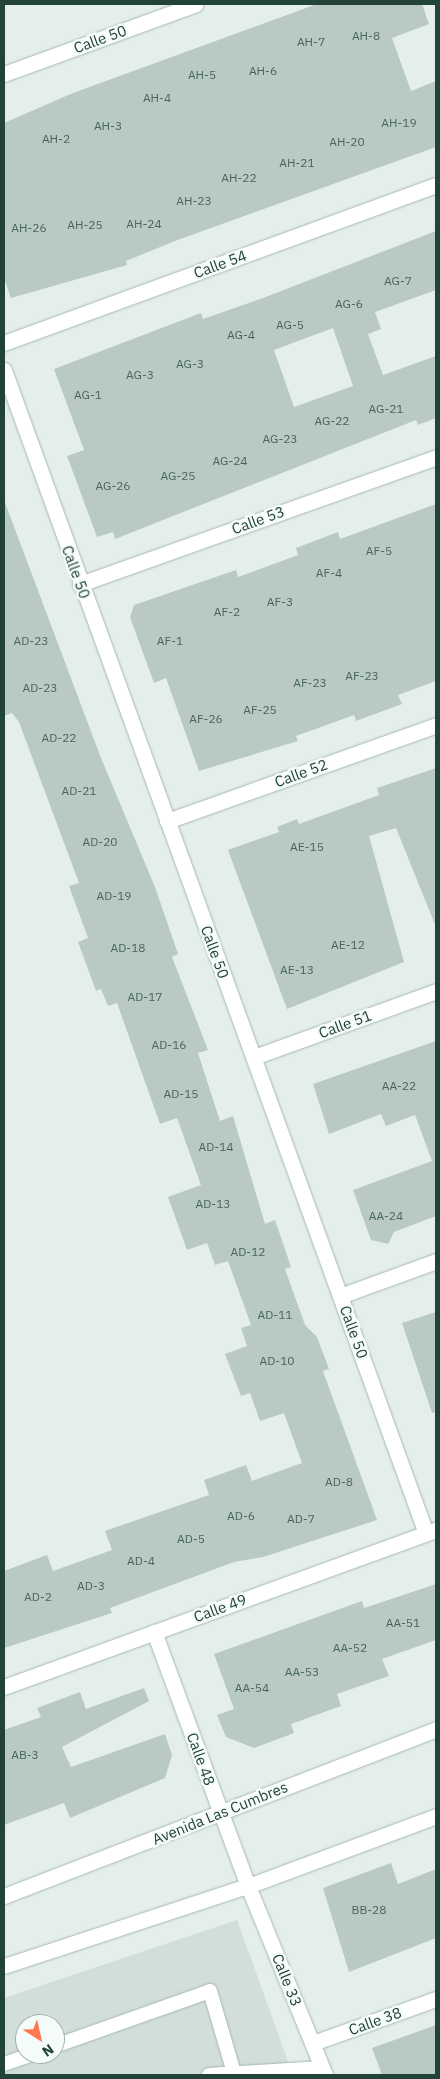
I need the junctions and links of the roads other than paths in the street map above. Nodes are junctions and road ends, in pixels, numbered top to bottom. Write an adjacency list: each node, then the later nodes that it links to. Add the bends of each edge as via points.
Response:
1 (196, 4): 2 (street, Calle 50)
2 (4, 74)
3 (436, 186): 4 (street, Calle 54)
4 (4, 343)
5 (4, 370): 7 (street, Calle 50)
6 (436, 457): 7 (street, Calle 53)
7 (80, 584): 9 (street, Calle 50)
8 (436, 725): 9 (street, Calle 52)
9 (167, 821): 11 (street, Calle 50)
10 (436, 991): 11 (street, Calle 51)
11 (254, 1058): 13 (street, Calle 50)
12 (436, 1261): 13 (street)
13 (340, 1296): 14 (street, Calle 50)
14 (431, 1532): 15 (street, Calle 49)
15 (154, 1632): 16 (street, Calle 49); 18 (street, Calle 48)
16 (4, 1687)
17 (436, 1729): 18 (street, Avenida Las Cumbres)
18 (220, 1811): 20 (street, Calle 48); 21 (street, Avenida Las Cumbres)
19 (436, 1816): 20 (street)
20 (248, 1886): 22 (street); 25 (street, Calle 33)
21 (4, 1896)
22 (4, 1966)
23 (436, 1999): 25 (street, Calle 38)
24 (65, 2042): 28 (lane, via 210,1991)
25 (313, 2043): 26 (street, Calle 33)
26 (324, 2071): 27 (lane)
27 (261, 2073): 28 (lane)
28 (234, 2074): 29 (lane)
29 (209, 2075)

